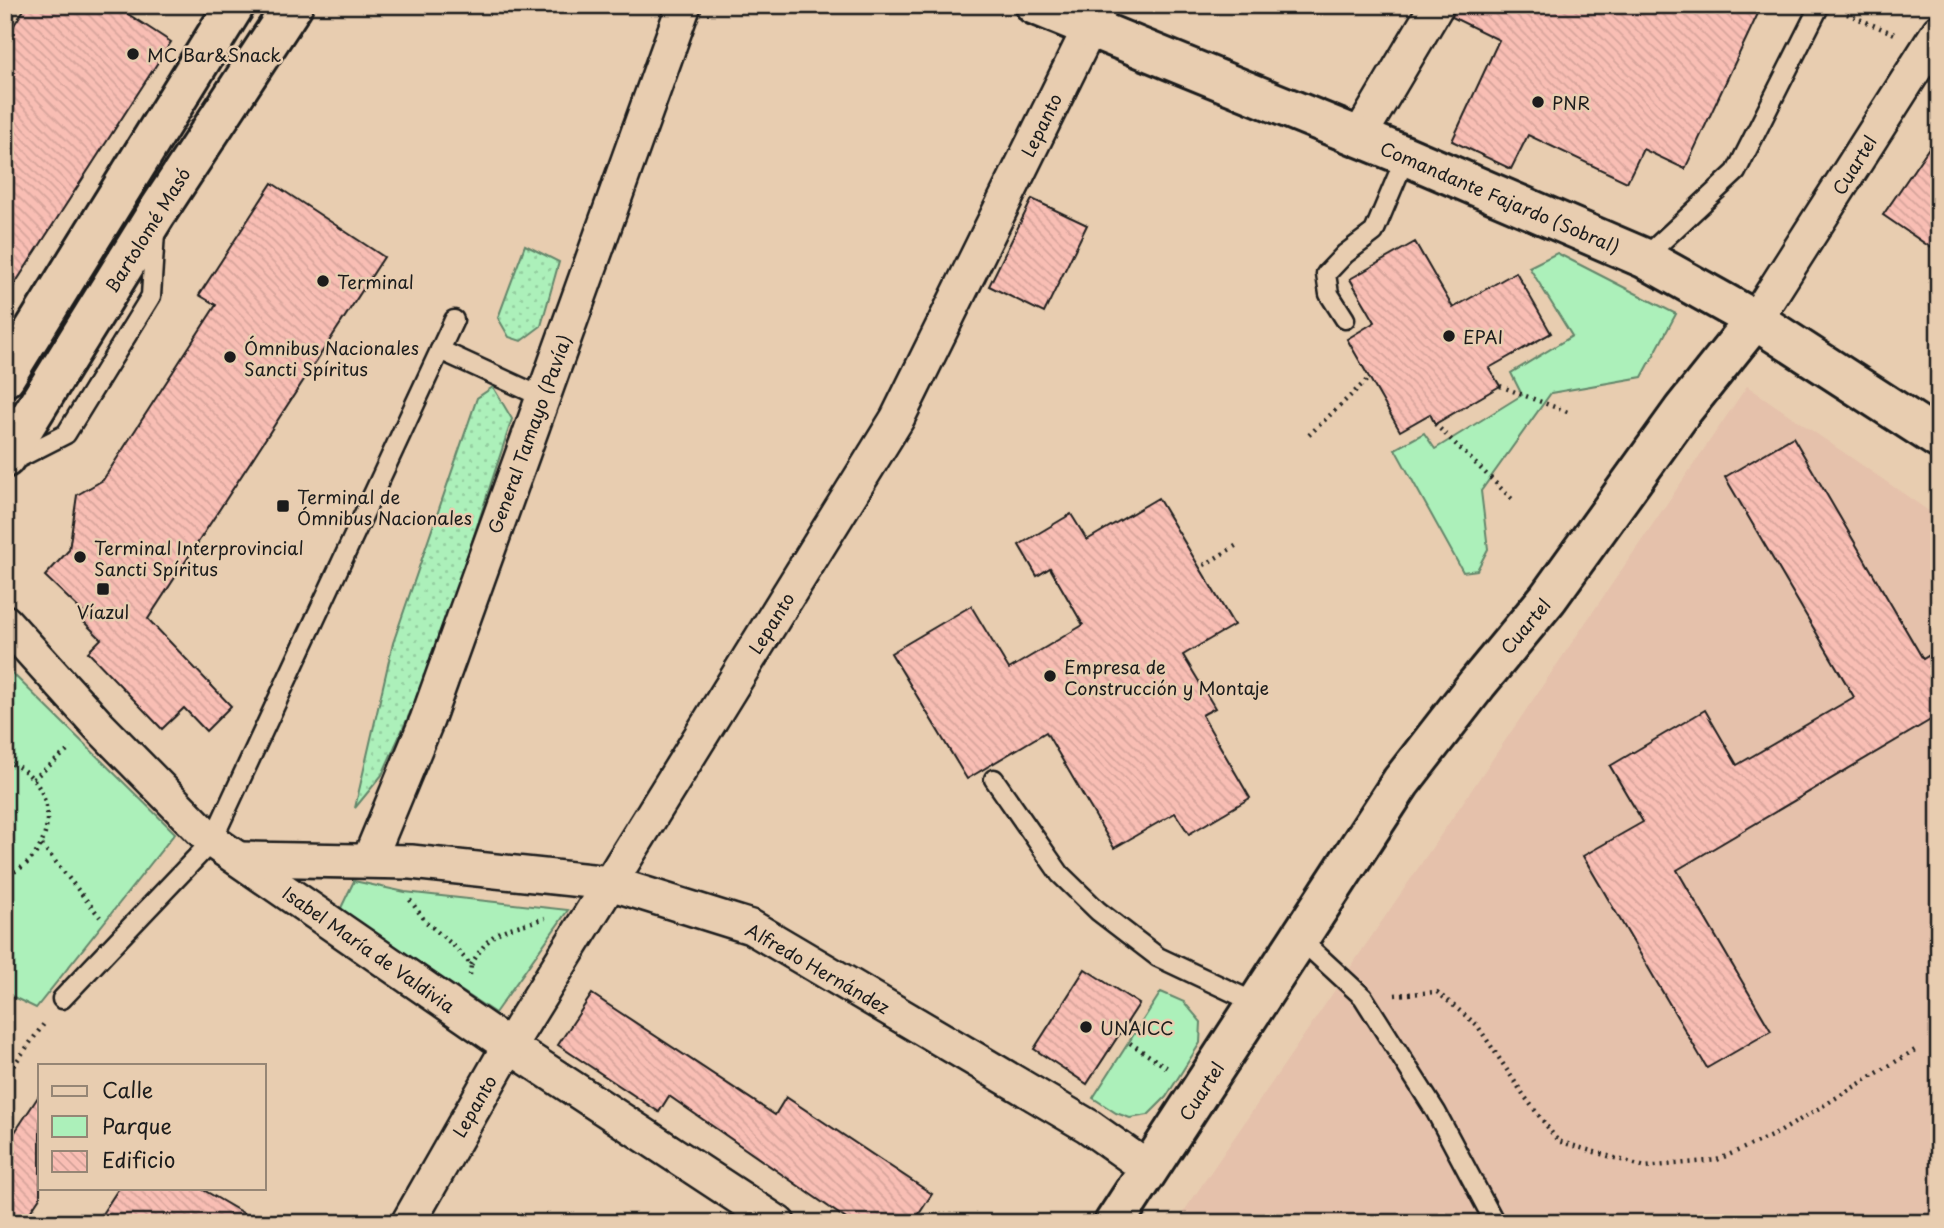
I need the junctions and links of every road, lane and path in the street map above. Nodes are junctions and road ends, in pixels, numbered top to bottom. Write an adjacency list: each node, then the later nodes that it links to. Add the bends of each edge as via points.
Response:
1 (234, 5): 18 (main road)
2 (292, 5): 12 (main road, Bartolomé Masó)
3 (684, 5): 21 (street, General Tamayo (Pavía))
4 (1035, 5): 8 (main road, Comandante Fajardo (Sobral))
5 (1437, 5): 10 (street)
6 (1820, 5): 13 (lane, via 1737,172)
7 (1839, 11): 9 (path)
8 (1095, 17): 10 (main road, Comandante Fajardo (Sobral)); 41 (street, Lepanto, via 897,419)
9 (1933, 39): 16 (street, Cuartel)
10 (1359, 136): 11 (main road, Comandante Fajardo (Sobral))
11 (1406, 156): 13 (main road, Comandante Fajardo (Sobral)); 14 (lane, via 1374,232 1326,274 1329,293)
12 (156, 214): 26 (main road, Bartolomé Masó); 27 (lane, via 151,296 66,434)
13 (1644, 258): 16 (main road, Comandante Fajardo (Sobral))
14 (1345, 319)
15 (454, 320): 17 (lane)
16 (1755, 320): 25 (main road, Comandante Fajardo (Sobral)); 43 (main road, Cuartel, via 1683,410 1548,598 1401,782)
17 (440, 350): 21 (lane); 37 (lane)
18 (5, 377)
19 (1369, 378): 24 (path)
20 (1500, 386): 22 (path)
21 (542, 397): 38 (street, General Tamayo (Pavía), via 427,720)
22 (1570, 413)
23 (1435, 424): 28 (path)
24 (1309, 435)
25 (1939, 439)
26 (5, 458)
27 (5, 465)
28 (1512, 499)
29 (1237, 545): 30 (path)
30 (1204, 565)
31 (5, 622): 32 (street, Isabel María de Valdivia)
32 (99, 726): 34 (path); 37 (street, Isabel María de Valdivia)
33 (5, 761): 34 (path)
34 (33, 779): 36 (path, via 47,812)
35 (995, 779): 49 (lane, via 1060,874 1098,911 1158,957)
36 (42, 845): 40 (path, via 29,862); 44 (path)
37 (226, 850): 38 (street, Alfredo Hernández); 44 (lane); 46 (street, Isabel María de Valdivia)
38 (369, 860): 39 (street, Alfredo Hernández)
39 (411, 862): 41 (street, Alfredo Hernández); 45 (path, via 405,892 426,922)
40 (5, 875)
41 (610, 883): 50 (street, Lepanto); 53 (street, Alfredo Hernández, via 751,927 1088,1126)
42 (556, 914): 45 (path, via 497,932)
43 (1300, 939): 47 (lane); 49 (main road, Cuartel)
44 (118, 940): 48 (lane)
45 (471, 965): 46 (path, via 469,991)
46 (437, 996): 50 (street, Isabel María de Valdivia)
47 (1363, 997): 51 (path, via 1437,992 1478,1025 1558,1141 1646,1167 1717,1160 1778,1133); 57 (lane, via 1436,1112)
48 (62, 999): 52 (path)
49 (1258, 1004): 53 (main road, Cuartel)
50 (509, 1046): 54 (street, Lepanto); 55 (street, Isabel María de Valdivia)
51 (1915, 1050)
52 (5, 1077)
53 (1150, 1170): 56 (main road, Cuartel)
54 (408, 1223)
55 (778, 1223)
56 (1114, 1223)
57 (1495, 1223)

